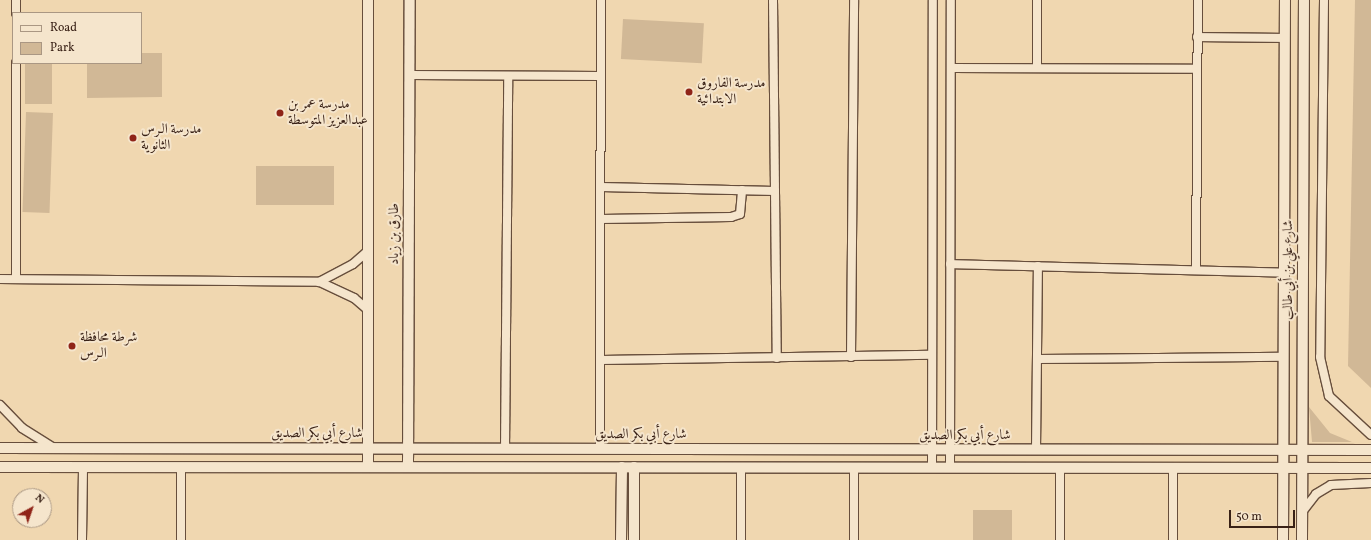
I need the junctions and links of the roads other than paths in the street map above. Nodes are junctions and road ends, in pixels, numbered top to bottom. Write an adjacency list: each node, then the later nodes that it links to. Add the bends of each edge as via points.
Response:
1 (16, 0): 14 (street)
2 (368, 0): 28 (street, طارق بن زياد)
3 (410, 0): 21 (street, طارق بن زياد)
4 (601, 0): 23 (street)
5 (772, 0): 26 (street)
6 (854, 0): 38 (street)
7 (933, 0): 37 (street)
8 (951, 0): 18 (street)
9 (1037, 0): 19 (street)
10 (1198, 0): 15 (street)
11 (1285, 0): 16 (street, شارع علي بن أبي طالب)
12 (1304, 0): 54 (street, شارع علي بن أبي طالب)
13 (1324, 0): 44 (street, via 1320,357 1330,396)
14 (16, 12)
15 (1198, 38): 16 (street); 20 (street)
16 (1285, 38): 32 (street, شارع علي بن أبي طالب)
17 (16, 64): 34 (street)
18 (951, 68): 19 (street); 29 (street)
19 (1036, 68): 20 (street)
20 (1197, 69): 31 (street)
21 (410, 75): 22 (street); 48 (street, طارق بن زياد)
22 (508, 76): 23 (street); 49 (street)
23 (601, 76): 24 (street)
24 (600, 187): 25 (street); 27 (street)
25 (742, 190): 26 (street); 27 (street, via 740,214 731,217)
26 (775, 191): 40 (street)
27 (601, 219): 42 (street)
28 (368, 251): 35 (street, via 353,264); 36 (street, طارق بن زياد)
29 (950, 264): 30 (street); 52 (street)
30 (1038, 266): 31 (street); 41 (street)
31 (1196, 270): 32 (street)
32 (1284, 273): 39 (street, شارع علي بن أبي طالب)
33 (0, 278): 34 (street)
34 (16, 279): 35 (street)
35 (319, 282): 36 (street, via 354,298)
36 (368, 310): 47 (street, طارق بن زياد)
37 (932, 355): 38 (street); 51 (street)
38 (851, 357): 40 (street)
39 (1284, 357): 41 (street); 56 (street, شارع علي بن أبي طالب)
40 (777, 358): 42 (street)
41 (1037, 359): 53 (street)
42 (600, 360): 50 (street)
43 (0, 405): 46 (street, via 22,428)
44 (1371, 435)
45 (0, 448): 46 (street, شارع أبي بكر الصديق)
46 (54, 448): 47 (street, شارع أبي بكر الصديق)
47 (368, 448): 48 (street, شارع أبي بكر الصديق); 60 (street, طارق بن زياد)
48 (409, 448): 49 (street, شارع أبي بكر الصديق); 61 (street, طارق بن زياد)
49 (505, 448): 50 (street, شارع أبي بكر الصديق)
50 (600, 449): 51 (street, شارع أبي بكر الصديق)
51 (932, 449): 52 (street, شارع أبي بكر الصديق); 67 (street)
52 (950, 450): 53 (street, شارع أبي بكر الصديق); 68 (street)
53 (1036, 450): 56 (street, شارع أبي بكر الصديق)
54 (1302, 450): 55 (street, شارع أبي بكر الصديق); 56 (street, شارع أبي بكر الصديق); 71 (street, شارع علي بن أبي طالب)
55 (1371, 450)
56 (1283, 451): 64 (street, شارع علي بن أبي طالب)
57 (0, 467): 58 (street)
58 (83, 467): 59 (street); 75 (street)
59 (182, 467): 60 (street); 76 (street)
60 (368, 467): 61 (street)
61 (408, 467): 62 (street)
62 (622, 467): 63 (street); 77 (street)
63 (634, 467): 65 (street); 78 (street)
64 (1282, 467): 70 (street); 71 (street); 83 (street, شارع علي بن أبي طالب)
65 (741, 468): 66 (street); 79 (street)
66 (854, 468): 67 (street); 80 (street)
67 (932, 468): 68 (street)
68 (950, 468): 69 (street)
69 (1060, 468): 70 (street); 81 (street)
70 (1173, 468): 82 (street)
71 (1302, 468): 72 (street); 74 (street, شارع علي بن أبي طالب)
72 (1371, 468)
73 (1371, 483): 74 (street, via 1331,485 1316,494)
74 (1302, 512): 84 (street, شارع علي بن أبي طالب)
75 (82, 540)
76 (181, 540)
77 (621, 540)
78 (634, 540)
79 (741, 540)
80 (854, 540)
81 (1060, 540)
82 (1172, 540)
83 (1283, 540)
84 (1302, 540)

